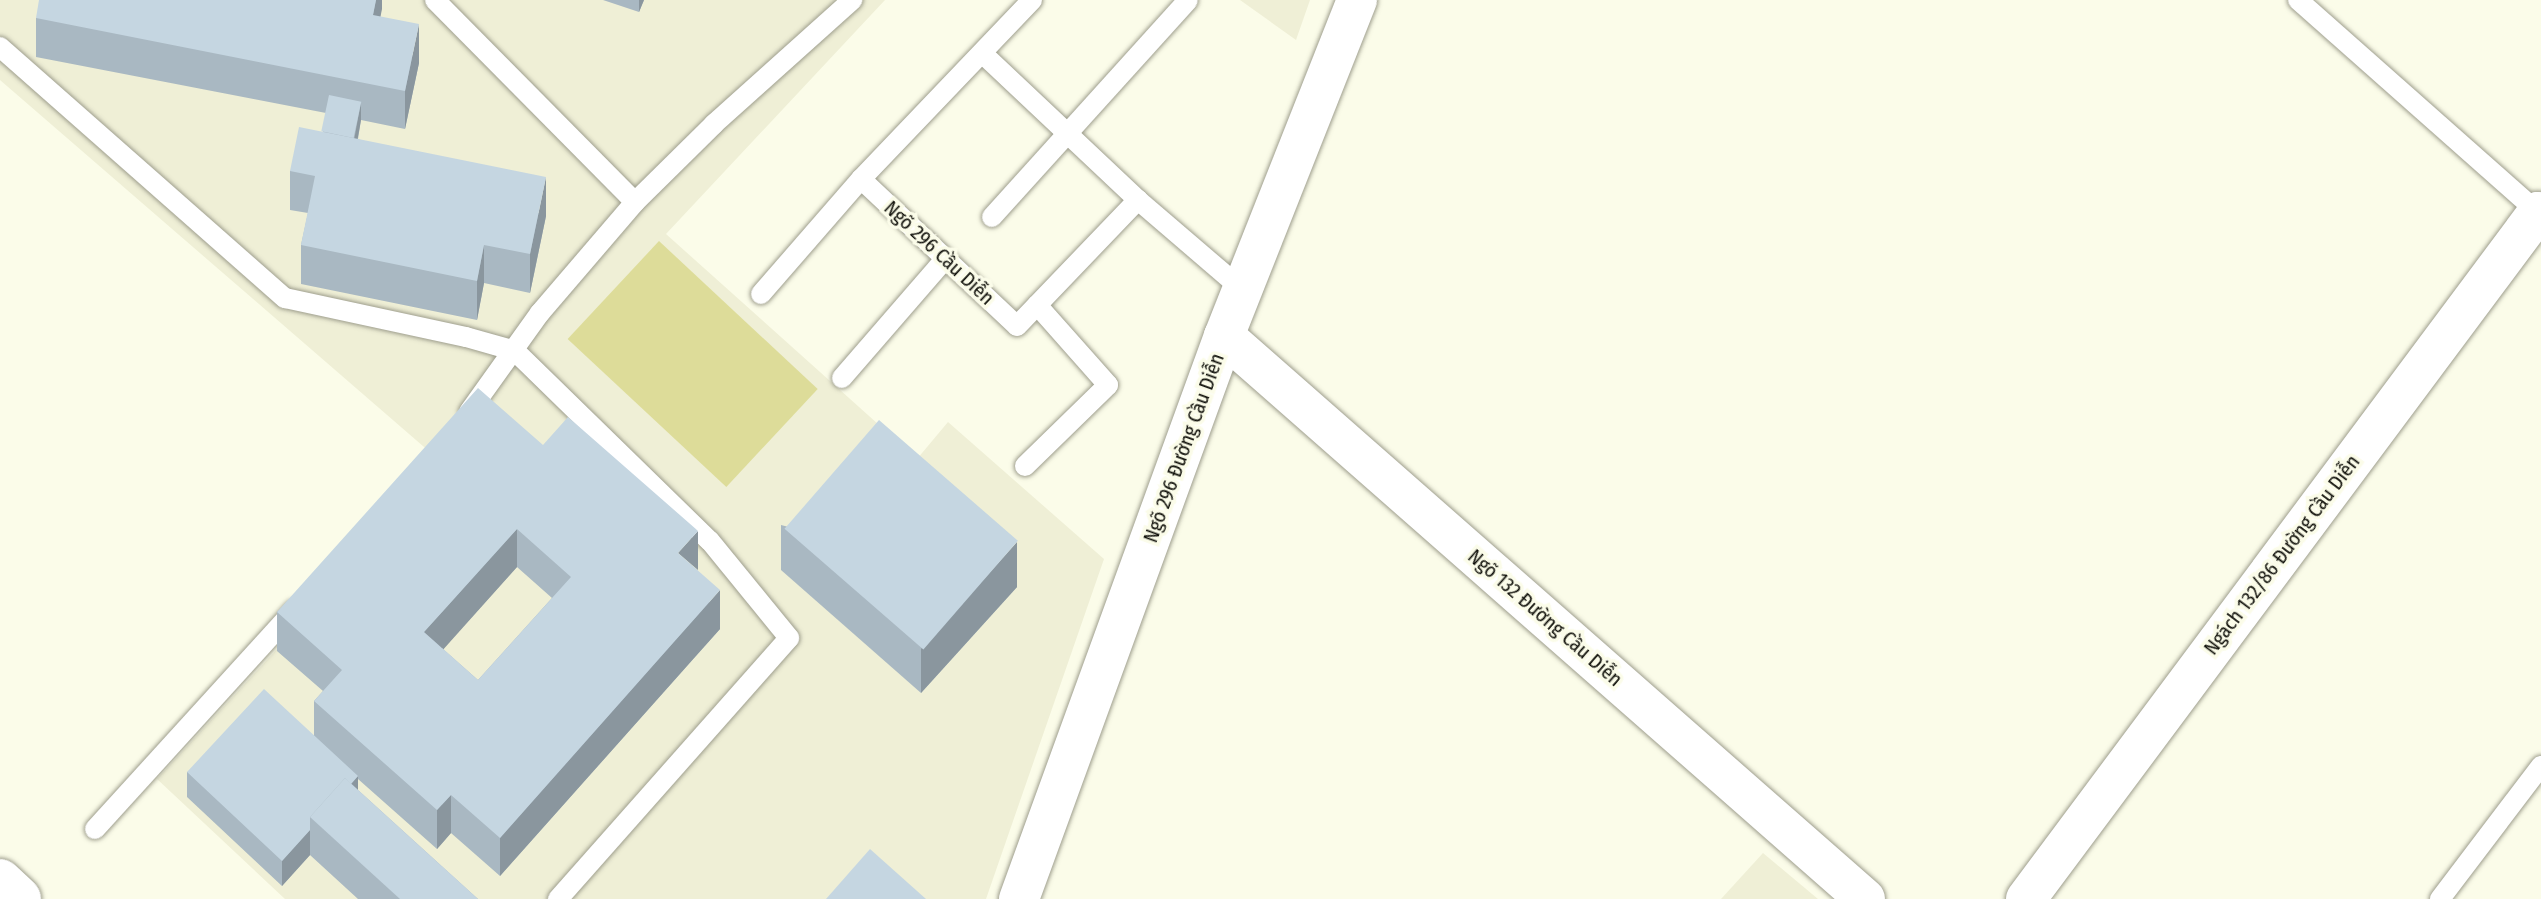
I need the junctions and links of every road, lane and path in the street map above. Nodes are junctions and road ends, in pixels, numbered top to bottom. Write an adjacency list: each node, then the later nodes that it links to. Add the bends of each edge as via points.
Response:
1 (435, 0): 12 (lane)
2 (852, 0): 12 (lane)
3 (1032, 0): 8 (lane)
4 (1188, 0): 9 (lane)
5 (1357, 0): 16 (street, Ngõ 296 Đường Cầu Diễn)
6 (2298, 0): 13 (lane)
7 (0, 47): 20 (lane, via 285,298)
8 (982, 53): 9 (lane); 10 (lane)
9 (1068, 134): 11 (lane); 14 (lane)
10 (861, 179): 15 (lane, Ngõ 296 Cầu Diễn); 17 (lane)
11 (1138, 200): 16 (lane); 18 (lane, Ngõ 296 Cầu Diễn)
12 (635, 202): 20 (lane, via 540,313)
13 (2540, 213): 32 (street, Ngách 132/86 Đường Cầu Diễn)
14 (992, 217)
15 (945, 259): 18 (lane, Ngõ 296 Cầu Diễn, via 1017,326); 21 (lane)
16 (1243, 290): 19 (street, Ngõ 296 Đường Cầu Diễn)
17 (761, 294)
18 (1037, 305): 23 (lane, via 1108,385)
19 (1224, 336): 30 (street, Ngõ 296 Đường Cầu Diễn); 31 (street, Ngõ 132 Đường Cầu Diễn)
20 (515, 351): 22 (lane); 29 (lane, via 710,541 789,638)
21 (842, 378)
22 (453, 434)
23 (1025, 466)
24 (306, 597): 26 (lane)
25 (2541, 766): 33 (lane)
26 (95, 829)
27 (0, 881): 28 (highway)
28 (19, 899)
29 (558, 899)
30 (1019, 899)
31 (1865, 899)
32 (2026, 899)
33 (2440, 899)

